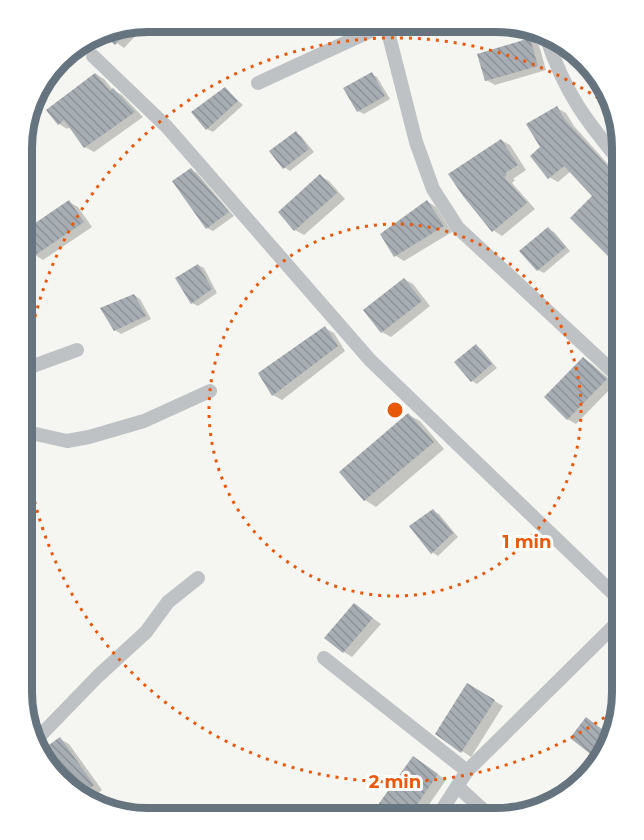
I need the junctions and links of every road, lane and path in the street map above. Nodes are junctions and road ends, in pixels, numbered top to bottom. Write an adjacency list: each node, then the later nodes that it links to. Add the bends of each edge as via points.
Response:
1 (369, 32): 5 (street)
2 (388, 32): 9 (street, via 416,142 433,189 458,228)
3 (548, 44): 6 (street, via 566,88)
4 (93, 56): 13 (street, via 167,127 370,360)
5 (258, 83)
6 (612, 152)
7 (77, 350): 8 (street)
8 (32, 366)
9 (612, 371)
10 (210, 391): 11 (street, via 144,421 89,437 67,441)
11 (32, 432)
12 (198, 578): 16 (street, via 168,602 146,632)
13 (612, 592)
14 (612, 628): 17 (street)
15 (324, 658): 17 (street)
16 (40, 736)
17 (467, 771): 18 (street)
18 (457, 786): 19 (street); 20 (street)
19 (443, 808)
20 (481, 808)

